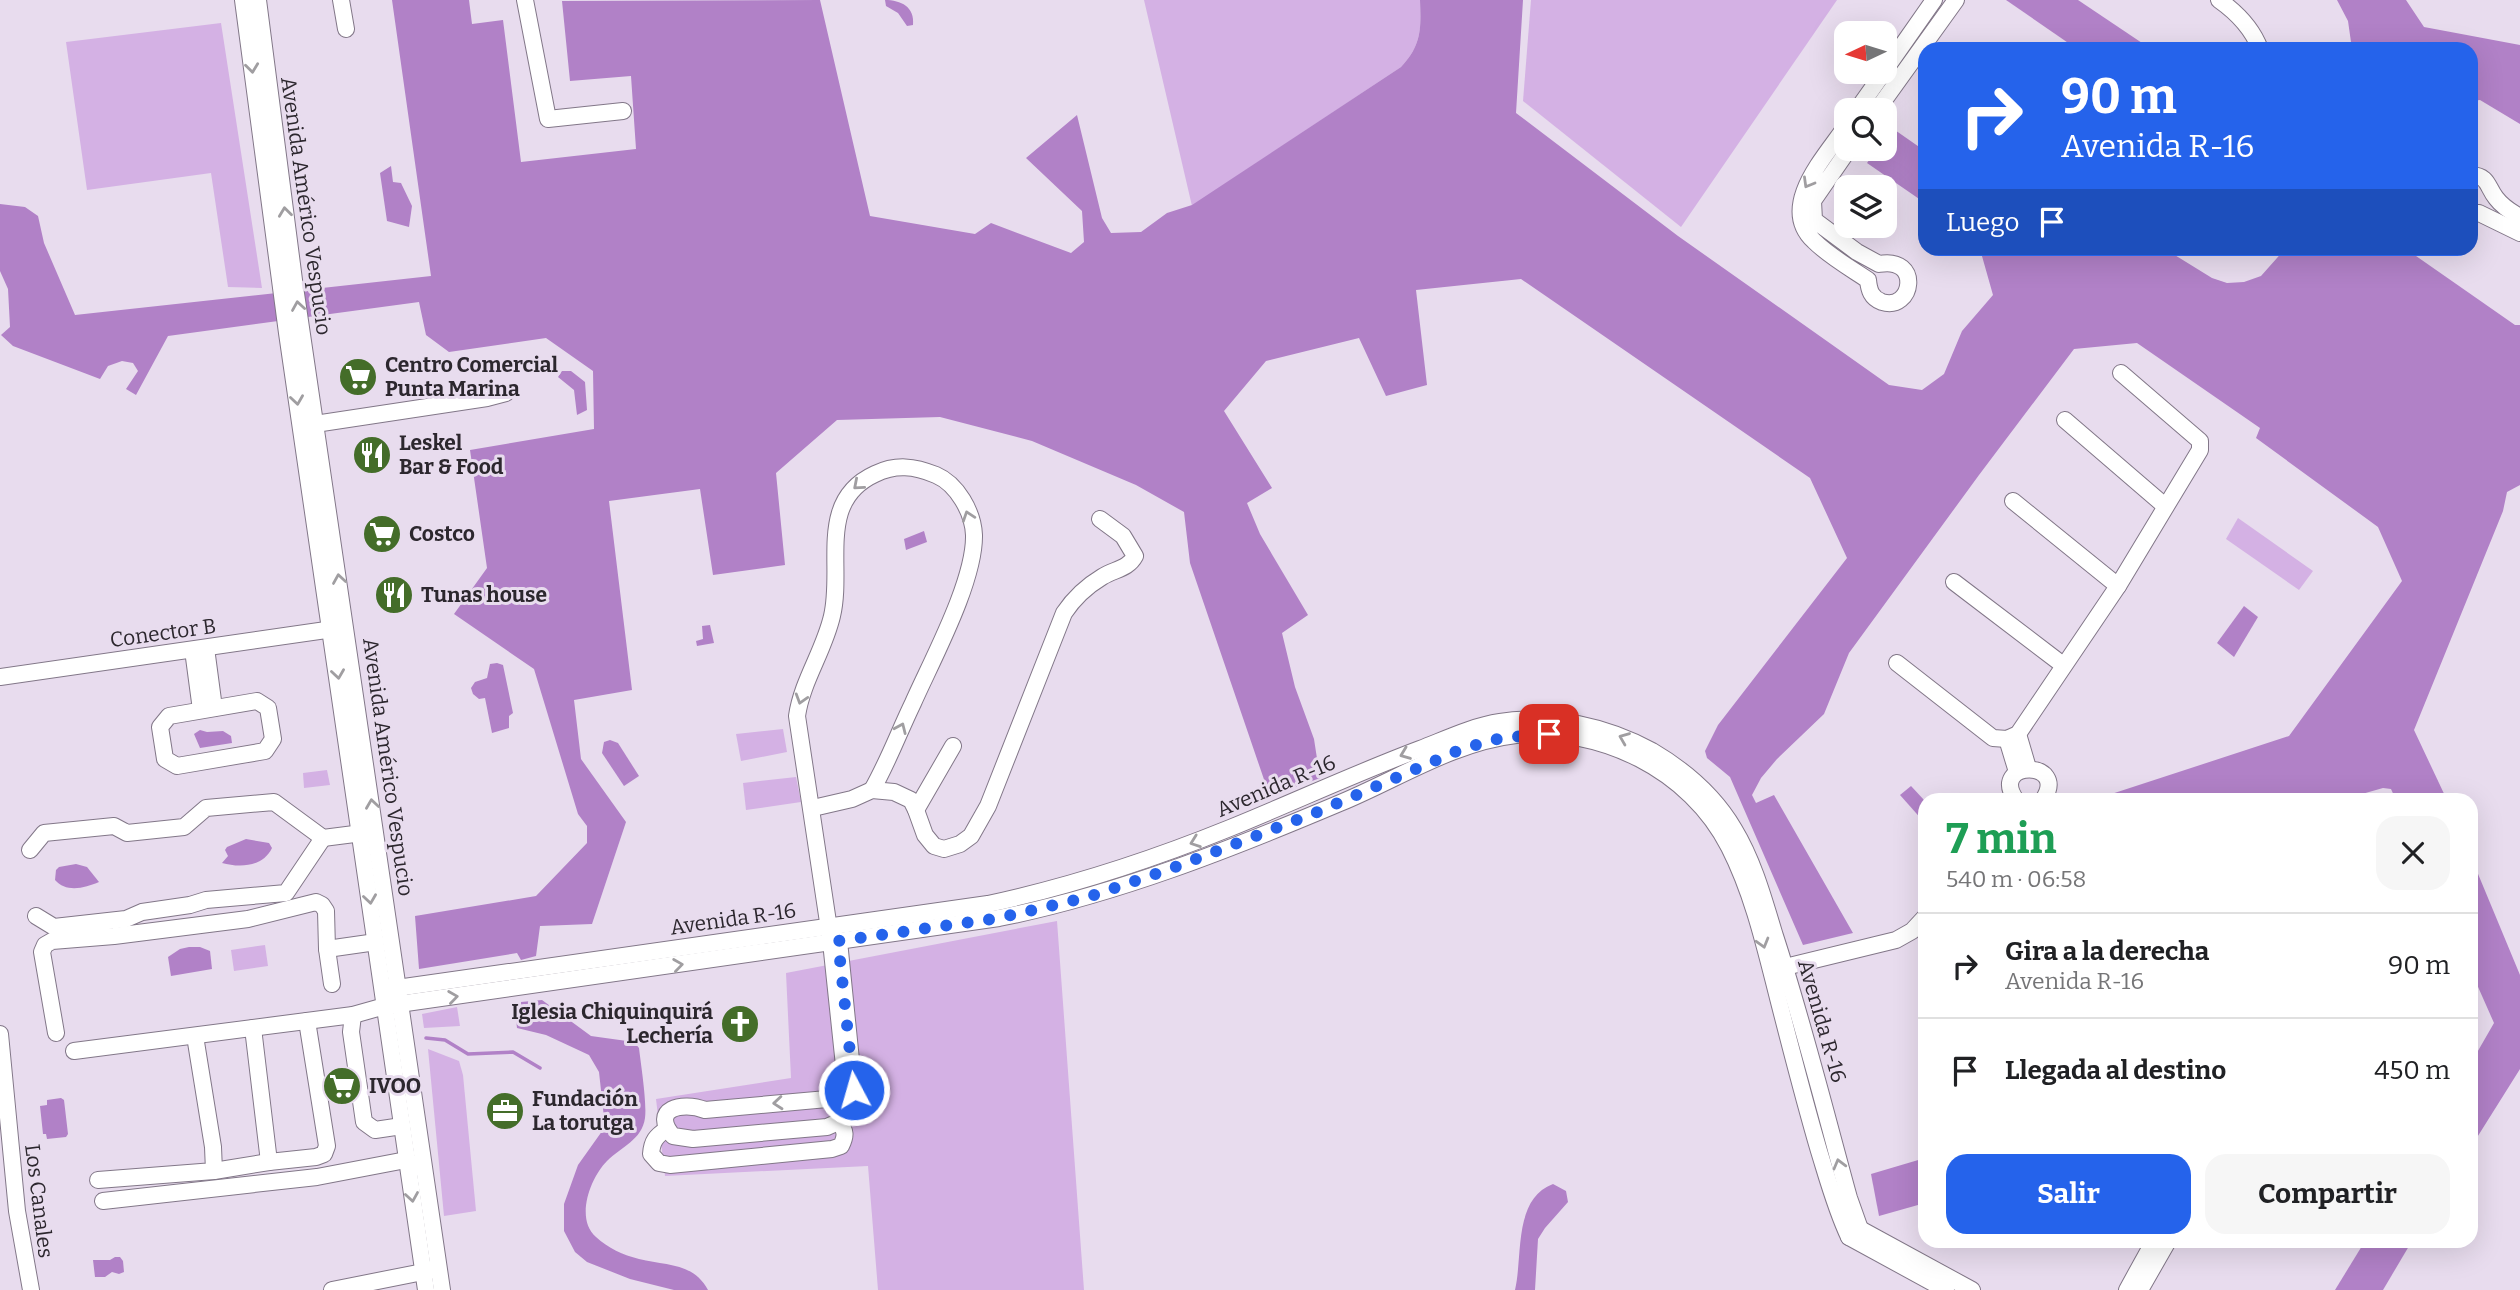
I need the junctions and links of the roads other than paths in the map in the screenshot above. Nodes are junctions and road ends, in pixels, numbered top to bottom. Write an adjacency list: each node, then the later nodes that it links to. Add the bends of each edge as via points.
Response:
1 (243, 0): 27 (street, Avenida Américo Vespucio, one-way to 27)
2 (258, 0): 27 (street, Avenida Américo Vespucio, one-way to 2)
3 (341, 0): 8 (street)
4 (525, 0): 16 (street, via 548,119)
5 (1934, 0): 9 (street)
6 (1955, 0): 10 (street)
7 (2219, 0): 11 (street, via 2236,12)
8 (346, 29)
9 (1907, 38): 12 (street); 13 (street)
10 (1929, 42)
11 (2257, 42)
12 (1918, 47)
13 (1897, 52)
14 (1918, 57): 15 (street)
15 (1886, 98)
16 (623, 111)
17 (1834, 144): 26 (street, one-way to 26, via 1807,183 1800,213 1813,241)
18 (1841, 161): 25 (street, via 1813,201 1814,220)
19 (2478, 176): 20 (street, via 2487,181)
20 (2492, 194): 21 (street, via 2489,206); 23 (street)
21 (2478, 212)
22 (2478, 215): 24 (street)
23 (2520, 217)
24 (2520, 233)
25 (1879, 264): 26 (street); 26 (street, via 1889,262 1907,274 1905,295 1896,302 1876,299)
26 (1868, 279)
27 (287, 281): 28 (street, Avenida Américo Vespucio)
28 (295, 332): 32 (street, Avenida Américo Vespucio); 38 (street, Avenida Américo Vespucio, one-way to 38)
29 (2121, 373): 34 (street, via 2202,445)
30 (506, 393): 32 (street)
31 (2064, 421): 34 (street)
32 (316, 424): 38 (street, Avenida Américo Vespucio, one-way to 32)
33 (2012, 501): 37 (street)
34 (2165, 506): 37 (street)
35 (1100, 519): 51 (street, via 1123,536 1135,556 1131,564 1103,576 1075,598 1064,612 988,806 971,836 953,848 934,846)
36 (1954, 582): 41 (street)
37 (2118, 586): 41 (street)
38 (339, 628): 39 (street, Conector B); 52 (street, Avenida Américo Vespucio)
39 (199, 649): 42 (street, Conector B); 43 (street)
40 (1897, 663): 44 (street, via 1993,738)
41 (2063, 666): 44 (street)
42 (0, 677)
43 (208, 709): 43 (street, via 169,716 160,727 165,759 177,766 265,751 273,739 268,708 257,701)
44 (2013, 736): 46 (street)
45 (953, 746): 51 (street)
46 (2022, 770): 48 (street, via 2011,784); 49 (street, via 2037,770 2044,776)
47 (872, 790): 50 (street); 50 (street, one-way to 50, via 965,582 974,533 960,495 948,482 905,466 889,467 854,487 838,518 837,594 797,716); 51 (street, via 903,795)
48 (2012, 793)
49 (2046, 793)
50 (813, 808): 57 (street)
51 (916, 810)
52 (368, 832): 53 (street); 58 (street, Avenida Américo Vespucio, one-way to 58); 62 (street, Avenida Américo Vespucio)
53 (323, 838): 54 (street, via 274,802 206,808 184,827 127,833 114,825 44,834); 55 (street, via 286,893 206,900 126,919 54,927)
54 (30, 850)
55 (36, 916)
56 (1918, 925): 60 (street, via 1896,940)
57 (833, 937): 60 (street, Avenida R-16, via 999,918 1088,897 1315,813 1484,733 1549,734 1629,754 1678,783 1710,816 1728,846); 62 (street, Avenida R-16); 70 (street, via 854,1090 853,1104); 72 (street, one-way to 72, via 845,1074 837,1095 705,1110 682,1104 668,1112)
58 (376, 942): 59 (street); 62 (street, Avenida Américo Vespucio)
59 (327, 948): 61 (street); 66 (street, via 326,911 316,902 248,919 52,941 42,951)
60 (1778, 969): 79 (street, Avenida R-16, via 1800,1086 1829,1186 1841,1221)
61 (332, 984)
62 (392, 997): 63 (street, Avenida R-16); 71 (street, Avenida Américo Vespucio); 75 (street, Avenida Américo Vespucio)
63 (353, 1015): 64 (street, Avenida R-16); 71 (street, via 351,1032 364,1122 375,1130)
64 (307, 1021): 65 (street, Avenida R-16); 74 (street, via 327,1146 324,1154 316,1157)
65 (253, 1028): 68 (street, Avenida R-16); 74 (street)
66 (56, 1033)
67 (0, 1034): 84 (street, Los Canales, via 17,1212)
68 (195, 1035): 69 (street, Avenida R-16); 76 (street)
69 (74, 1051)
70 (839, 1122): 72 (street, via 693,1139 673,1136); 72 (street, via 845,1138 841,1146 832,1149 670,1165 659,1163 651,1154 657,1135)
71 (402, 1126): 73 (street, Avenida Américo Vespucio)
72 (667, 1129)
73 (406, 1160): 75 (street); 78 (street, via 317,1177); 82 (street, Avenida Américo Vespucio, one-way to 82)
74 (269, 1162): 76 (street)
75 (424, 1170): 82 (street, Avenida Américo Vespucio)
76 (214, 1171): 77 (street)
77 (98, 1180)
78 (103, 1202)
79 (1855, 1233): 88 (street); 89 (street)
80 (2150, 1248): 90 (street)
81 (2164, 1248): 91 (street)
82 (431, 1270): 83 (street); 86 (street, Avenida Américo Vespucio); 87 (street, Avenida Américo Vespucio)
83 (352, 1288): 85 (street)
84 (31, 1290)
85 (332, 1290)
86 (426, 1290)
87 (442, 1290)
88 (1946, 1290)
89 (1972, 1290)
90 (2127, 1290)
91 (2140, 1290)

